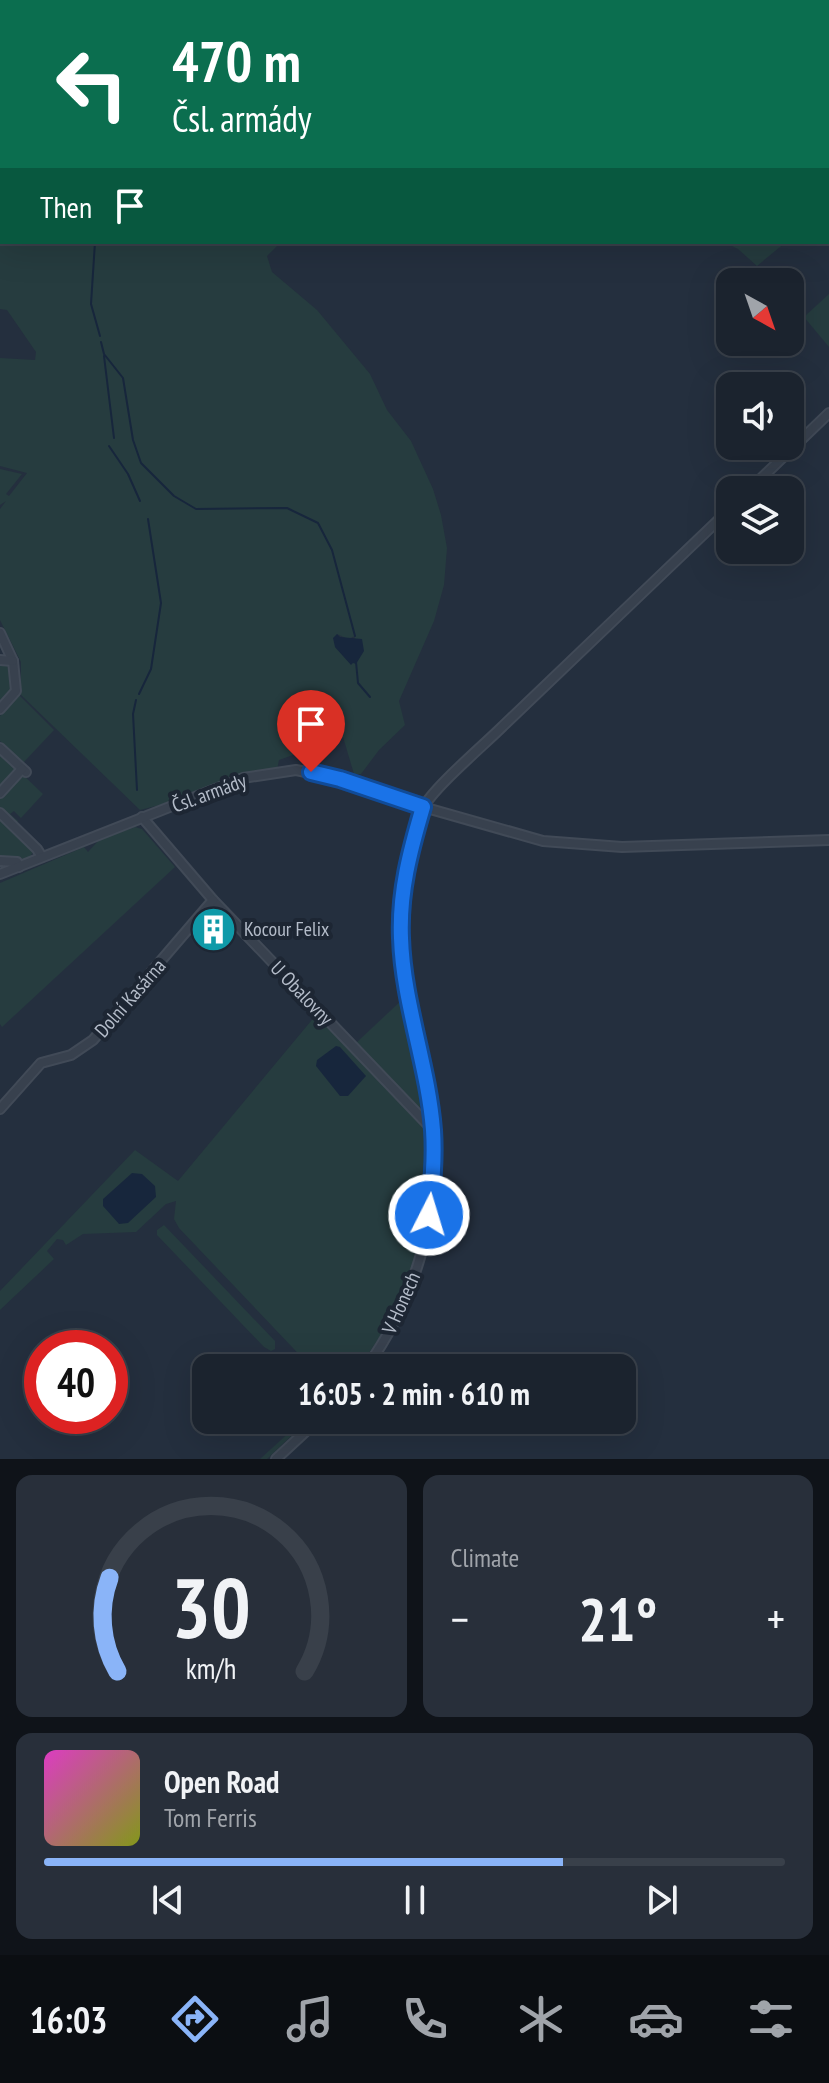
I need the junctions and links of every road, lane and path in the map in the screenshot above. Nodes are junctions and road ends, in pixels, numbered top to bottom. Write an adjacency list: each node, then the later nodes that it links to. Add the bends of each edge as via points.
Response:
1 (829, 413): 2 (street)
2 (764, 476)
3 (716, 522): 10 (street)
4 (0, 633): 6 (street)
5 (0, 660): 6 (street)
6 (13, 661): 7 (street, via 16,691)
7 (0, 709)
8 (0, 748): 9 (street, via 24,770)
9 (0, 793)
10 (423, 807): 12 (street, Čsl. armády, via 296,770 243,778); 13 (street, Čsl. armády, via 531,838 581,845); 20 (street, V Honech, via 405,872 401,939)
11 (0, 813): 14 (street)
12 (142, 817): 14 (street, Čsl. armády); 18 (street, U Obalovny)
13 (829, 840)
14 (42, 857): 16 (street, Čsl. armády)
15 (0, 861): 16 (street, via 17,862)
16 (19, 867): 17 (street, Čsl. armády)
17 (0, 874)
18 (213, 900): 19 (street, Dolní Kasárna, via 93,1040 71,1055 41,1063); 20 (street, U Obalovny)
19 (0, 1109)
20 (433, 1131): 21 (street, V Honech, via 429,1215 415,1276)
21 (374, 1354)
22 (303, 1434): 23 (street)
23 (276, 1459)

